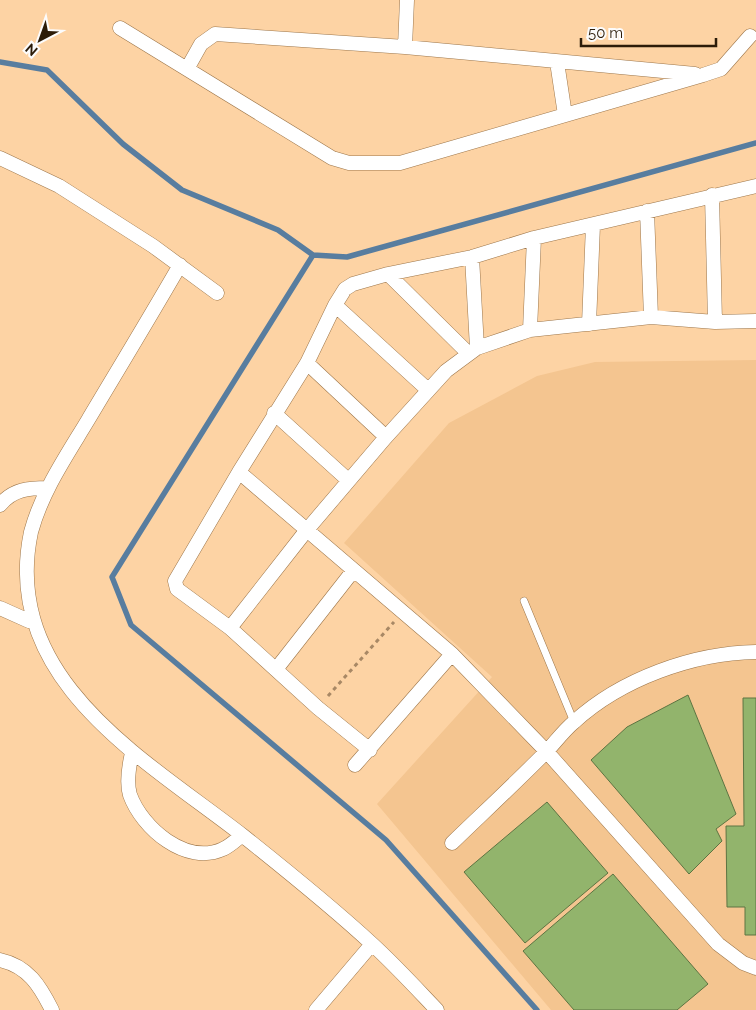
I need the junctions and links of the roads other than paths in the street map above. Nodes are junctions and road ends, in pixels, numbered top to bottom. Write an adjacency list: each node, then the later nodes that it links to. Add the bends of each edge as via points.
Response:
1 (407, 0): 4 (street)
2 (120, 28): 6 (street)
3 (750, 36): 7 (street, via 721,69)
4 (405, 47): 5 (street); 6 (street, via 215,34 201,44)
5 (557, 62): 7 (street); 8 (street)
6 (187, 69): 8 (street, via 332,158 349,163 400,164)
7 (703, 75): 8 (street)
8 (565, 115)
9 (0, 158): 16 (street, via 59,186)
10 (756, 186): 11 (street)
11 (712, 195): 12 (street); 22 (street)
12 (647, 211): 13 (street); 20 (street)
13 (593, 225): 14 (street); 23 (street)
14 (534, 238): 15 (street); 24 (street)
15 (472, 257): 17 (street); 25 (street)
16 (180, 265): 18 (street); 32 (street)
17 (388, 274): 19 (street, via 353,284); 25 (street)
18 (217, 293)
19 (335, 305): 26 (street); 27 (street)
20 (651, 318): 22 (street); 23 (street)
21 (756, 321): 22 (street)
22 (715, 322)
23 (589, 324): 24 (street)
24 (530, 330): 25 (street)
25 (473, 350): 27 (street)
26 (307, 363): 28 (street); 29 (street)
27 (428, 390): 29 (street)
28 (274, 413): 30 (street); 31 (street)
29 (386, 437): 31 (street)
30 (239, 472): 34 (street); 39 (street, via 175,581 177,588)
31 (348, 480): 34 (street)
32 (48, 488): 33 (street, via 24,489); 38 (street, via 31,530 25,559 24,593)
33 (0, 505)
34 (306, 531): 35 (street); 39 (street)
35 (353, 571): 41 (street); 42 (street)
36 (524, 601): 43 (lane)
37 (0, 608): 38 (street)
38 (29, 620): 46 (street, via 48,665 64,688 82,711)
39 (230, 628): 42 (street)
40 (756, 652): 43 (street, via 706,657 666,668 600,702)
41 (452, 654): 44 (street); 45 (street)
42 (277, 668): 44 (street, via 318,708)
43 (574, 722): 45 (street)
44 (370, 750): 47 (street)
45 (547, 752): 49 (street); 52 (street, via 718,944 743,963)
46 (132, 753): 48 (street); 48 (street, via 128,773 130,794 154,832 168,843 208,853 224,849)
47 (356, 765)
48 (242, 835): 50 (street)
49 (452, 843)
50 (372, 944): 54 (street); 55 (street)
51 (0, 960): 53 (street, via 11,962 27,972)
52 (756, 968)
53 (52, 1010)
54 (316, 1010)
55 (437, 1010)

